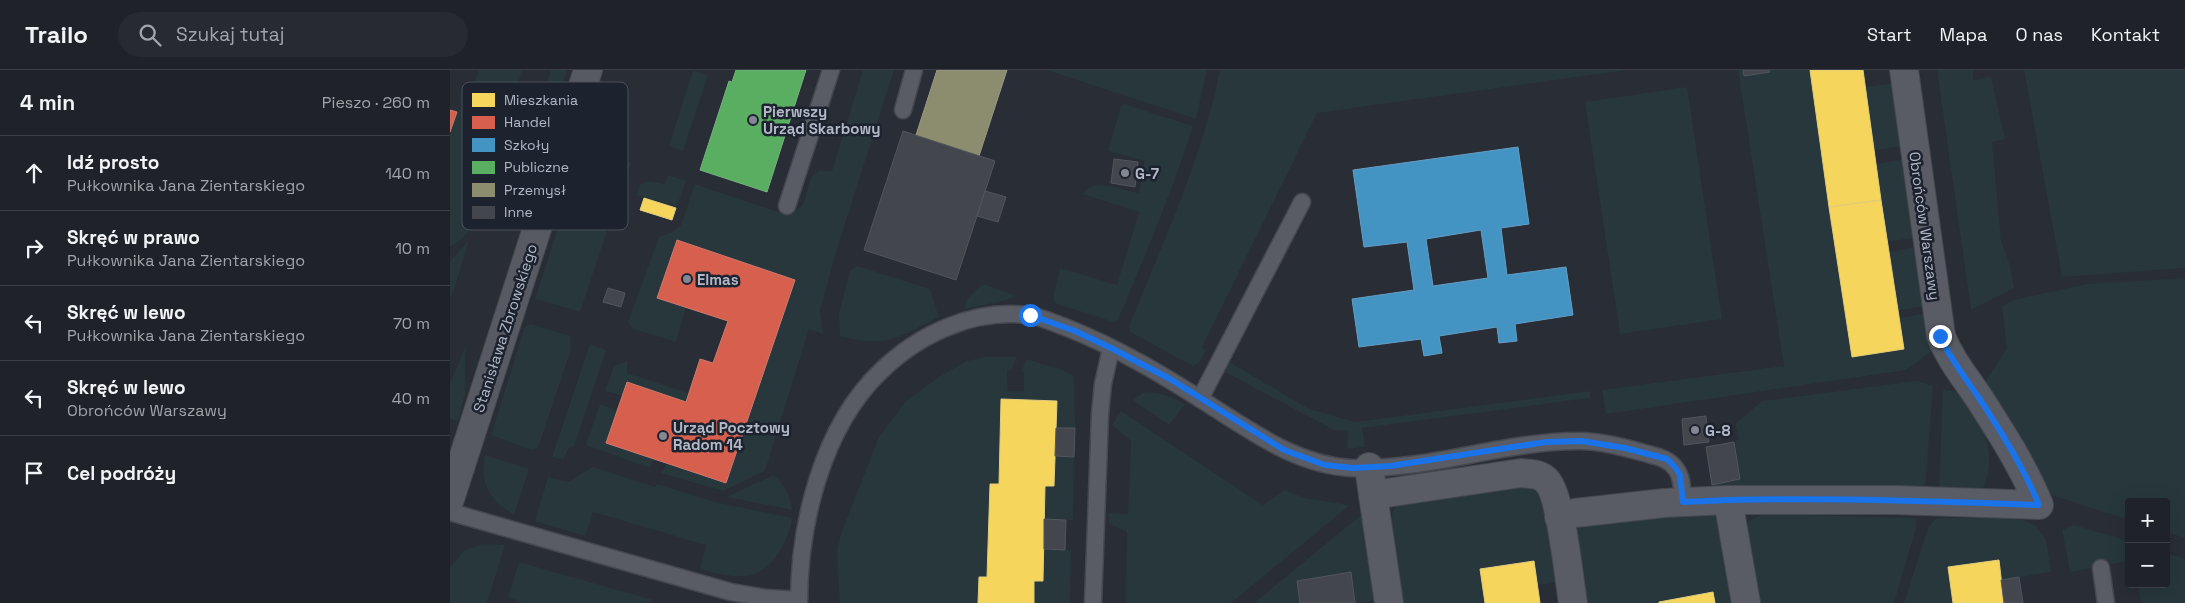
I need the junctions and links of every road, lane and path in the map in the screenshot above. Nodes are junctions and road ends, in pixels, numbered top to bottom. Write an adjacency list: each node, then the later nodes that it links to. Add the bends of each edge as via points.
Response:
1 (588, 70): 5 (main road, Stanisława Zbrowskiego)
2 (831, 70): 8 (lane)
3 (914, 70): 6 (lane)
4 (1904, 70): 15 (street, Obrońców Warszawy, via 1940,336 1947,353 1980,399 2027,478 2039,505 1895,500)
5 (584, 82)
6 (903, 110)
7 (1302, 202): 11 (lane)
8 (787, 206)
9 (537, 230): 14 (main road, Stanisława Zbrowskiego)
10 (1111, 348): 11 (lane); 20 (lane, via 1046,320 1011,314 981,316 955,324 896,356 856,400 838,426 827,452 813,490); 21 (lane, via 1100,414)
11 (1200, 399): 12 (lane, via 1284,450 1325,465)
12 (1369, 467): 13 (street); 16 (lane, via 1546,442 1582,441 1667,459 1680,475)
13 (1373, 495): 18 (street, via 1537,474 1548,481); 22 (street)
14 (450, 499)
15 (1728, 500): 16 (street); 24 (street)
16 (1683, 502): 18 (street)
17 (450, 512): 20 (lane, via 731,592)
18 (1559, 517): 23 (street)
19 (2101, 568): 25 (lane)
20 (799, 601)
21 (1093, 603)
22 (1389, 603)
23 (1572, 603)
24 (1746, 603)
25 (2106, 603)

